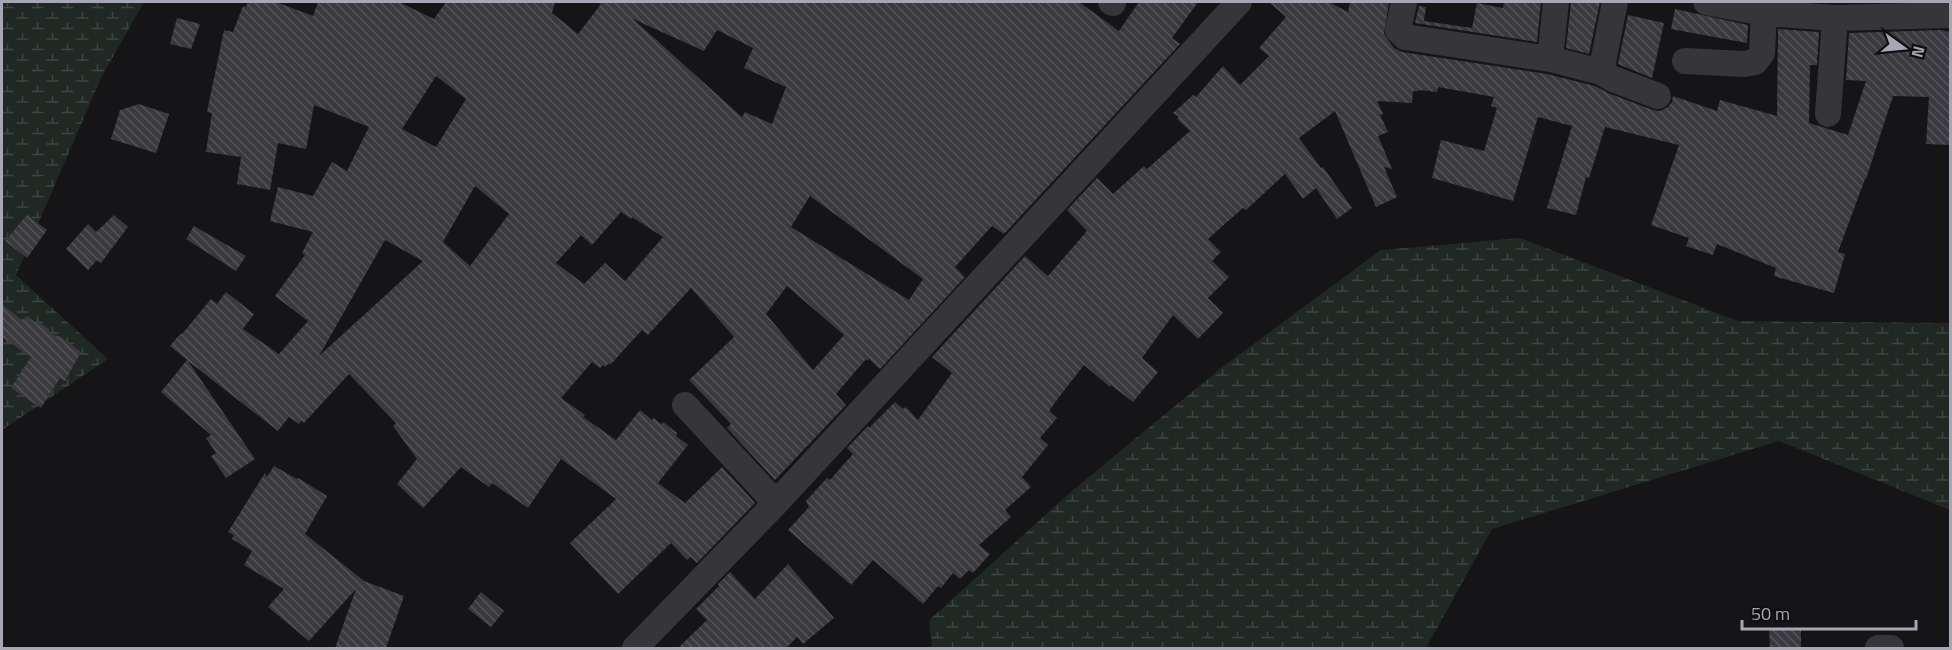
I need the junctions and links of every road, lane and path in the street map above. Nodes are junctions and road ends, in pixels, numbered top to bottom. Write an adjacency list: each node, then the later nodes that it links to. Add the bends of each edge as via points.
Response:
1 (1239, 2): 15 (street)
2 (1404, 2): 9 (street, via 1398,30 1405,38)
3 (1556, 2): 9 (street)
4 (1615, 2): 11 (street)
5 (1706, 2): 6 (street)
6 (1764, 13): 8 (street); 10 (street, via 1762,52 1755,62)
7 (1950, 15): 8 (street)
8 (1835, 18): 13 (street)
9 (1550, 59): 11 (street)
10 (1684, 60)
11 (1601, 72): 12 (street)
12 (1658, 96)
13 (1828, 114)
14 (685, 405): 15 (street)
15 (776, 502): 16 (street)
16 (635, 648)
17 (1878, 648): 18 (street)
18 (1890, 648)

